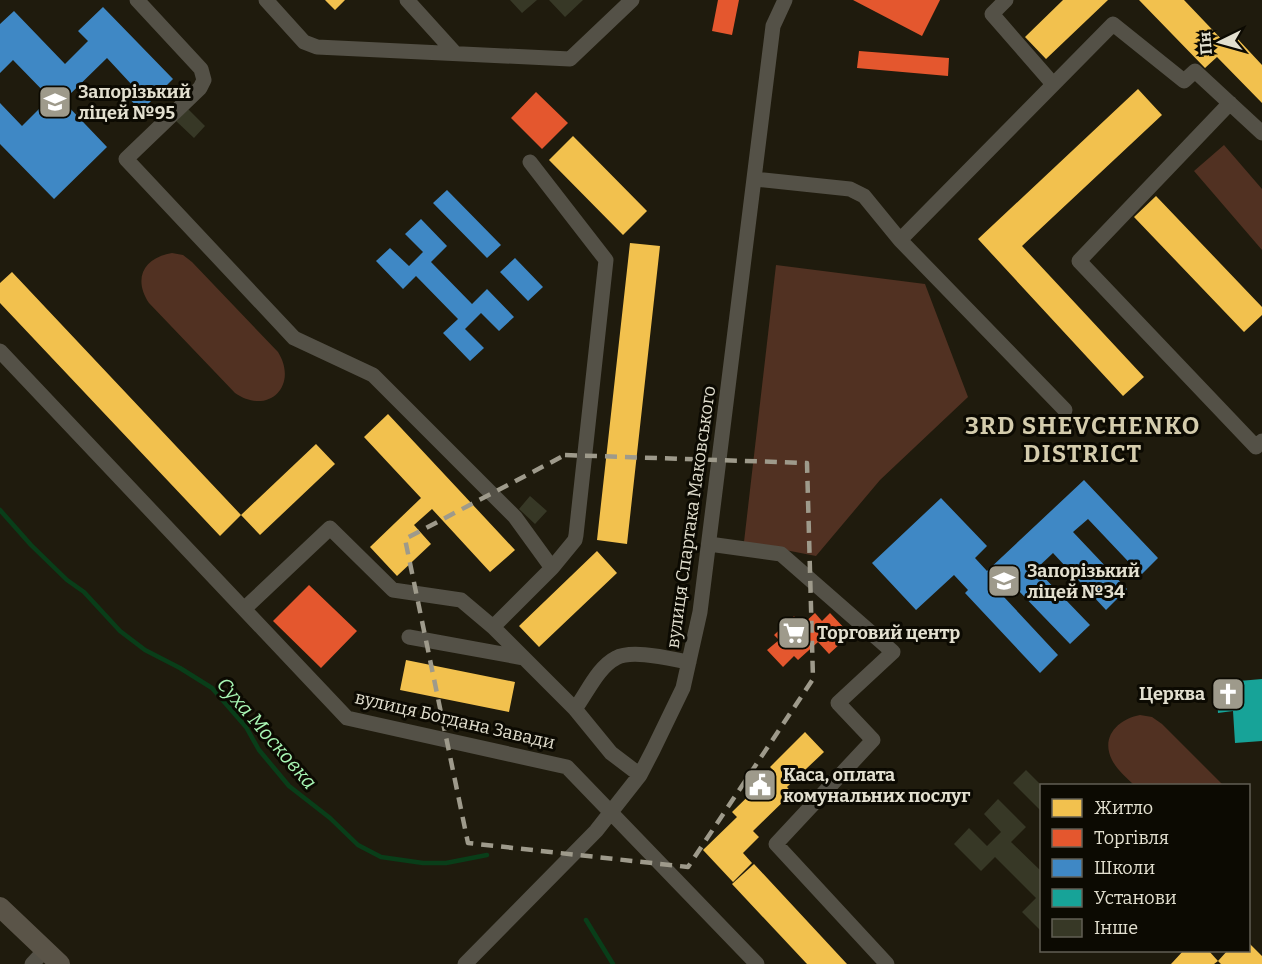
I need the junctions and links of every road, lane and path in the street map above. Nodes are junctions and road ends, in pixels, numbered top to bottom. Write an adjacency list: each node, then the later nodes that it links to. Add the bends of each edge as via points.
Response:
1 (137, 0): 18 (street, via 201,69 204,80 126,159 294,338 373,375 515,517)
2 (267, 0): 7 (street, via 304,42 317,47)
3 (407, 0): 7 (street)
4 (632, 0): 7 (street, via 570,59)
5 (785, 0): 12 (street, вулиця Спартака Маковського, via 773,26)
6 (1006, 0): 8 (street, via 992,14)
7 (455, 53)
8 (1053, 84): 9 (street, via 1113,24 1184,81 1195,71); 13 (street)
9 (1230, 103): 10 (street); 16 (street, via 1079,261 1256,447)
10 (1262, 134)
11 (530, 162): 18 (street, via 606,260 576,535)
12 (754, 179): 13 (street, via 850,189 864,196); 17 (street, вулиця Спартака Маковського)
13 (900, 240): 15 (street)
14 (0, 351): 19 (street, вулиця Богдана Завади)
15 (1065, 410)
16 (1262, 441)
17 (709, 544): 23 (street, вулиця Спартака Маковського); 32 (street, via 781,554 892,652 838,703 873,740 776,844)
18 (552, 568): 20 (street)
19 (244, 609): 20 (street, via 330,528 393,590 460,600); 26 (street, вулиця Богдана Завади, via 347,718 567,767)
20 (493, 627): 22 (street)
21 (409, 637): 22 (street)
22 (524, 658): 24 (street)
23 (689, 662): 24 (street, via 632,654 617,657 606,665); 25 (street, вулиця Спартака Маковського, via 683,688)
24 (575, 709): 25 (street, via 611,753)
25 (640, 776): 26 (street, вулиця Спартака Маковського)
26 (611, 813): 30 (street, вулиця Спартака Маковського); 31 (street, вулиця Богдана Завади)
27 (0, 907): 28 (main road)
28 (39, 957): 29 (main road)
29 (60, 964)
30 (465, 964)
31 (757, 964)
32 (887, 964)

